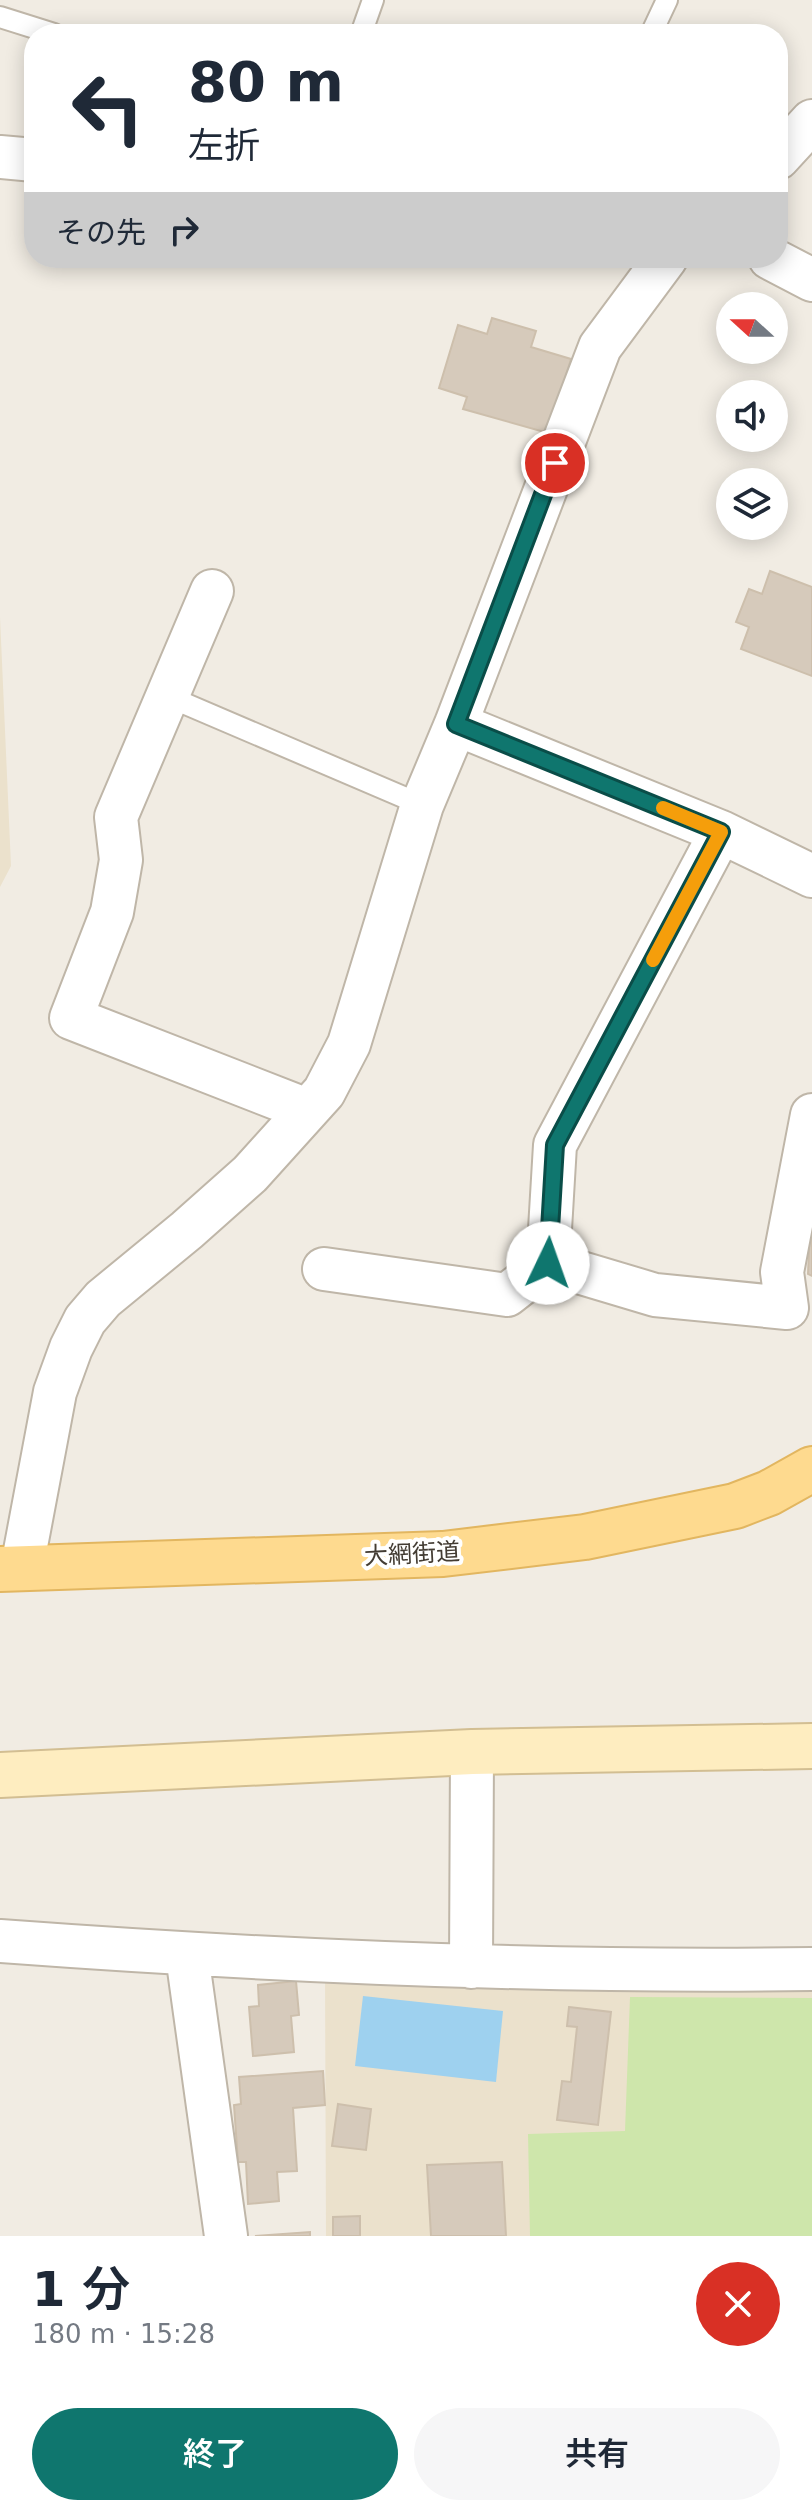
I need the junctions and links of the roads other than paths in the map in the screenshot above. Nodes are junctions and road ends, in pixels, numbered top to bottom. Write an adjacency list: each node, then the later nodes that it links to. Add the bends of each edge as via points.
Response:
1 (373, 0): 4 (lane)
2 (667, 0): 5 (lane)
3 (0, 17): 6 (lane)
4 (365, 24)
5 (656, 24)
6 (24, 25)
7 (812, 121): 8 (street)
8 (788, 147)
9 (0, 157): 10 (street)
10 (24, 159)
11 (788, 267): 13 (street)
12 (659, 268): 16 (street, via 600,347)
13 (812, 280)
14 (212, 591): 15 (street)
15 (167, 696): 17 (lane); 20 (street, via 116,817 121,860 112,912 71,1018)
16 (456, 724): 17 (street); 18 (street)
17 (422, 805): 20 (street, via 349,1044 324,1092)
18 (721, 832): 19 (street); 22 (street, via 555,1145)
19 (811, 873)
20 (307, 1110): 25 (street, via 250,1174 85,1320 55,1392)
21 (812, 1115): 22 (street, via 782,1272 787,1308 655,1295)
22 (548, 1263): 23 (street, via 507,1295)
23 (324, 1269)
24 (812, 1469): 25 (main road, 大網街道, via 735,1506 585,1537 443,1554)
25 (11, 1568)
26 (812, 1746): 27 (street)
27 (472, 1752): 28 (street); 31 (street)
28 (0, 1775)
29 (0, 1941): 30 (street)
30 (187, 1955): 31 (street); 33 (street)
31 (471, 1967): 32 (street)
32 (812, 1969)
33 (226, 2236)

